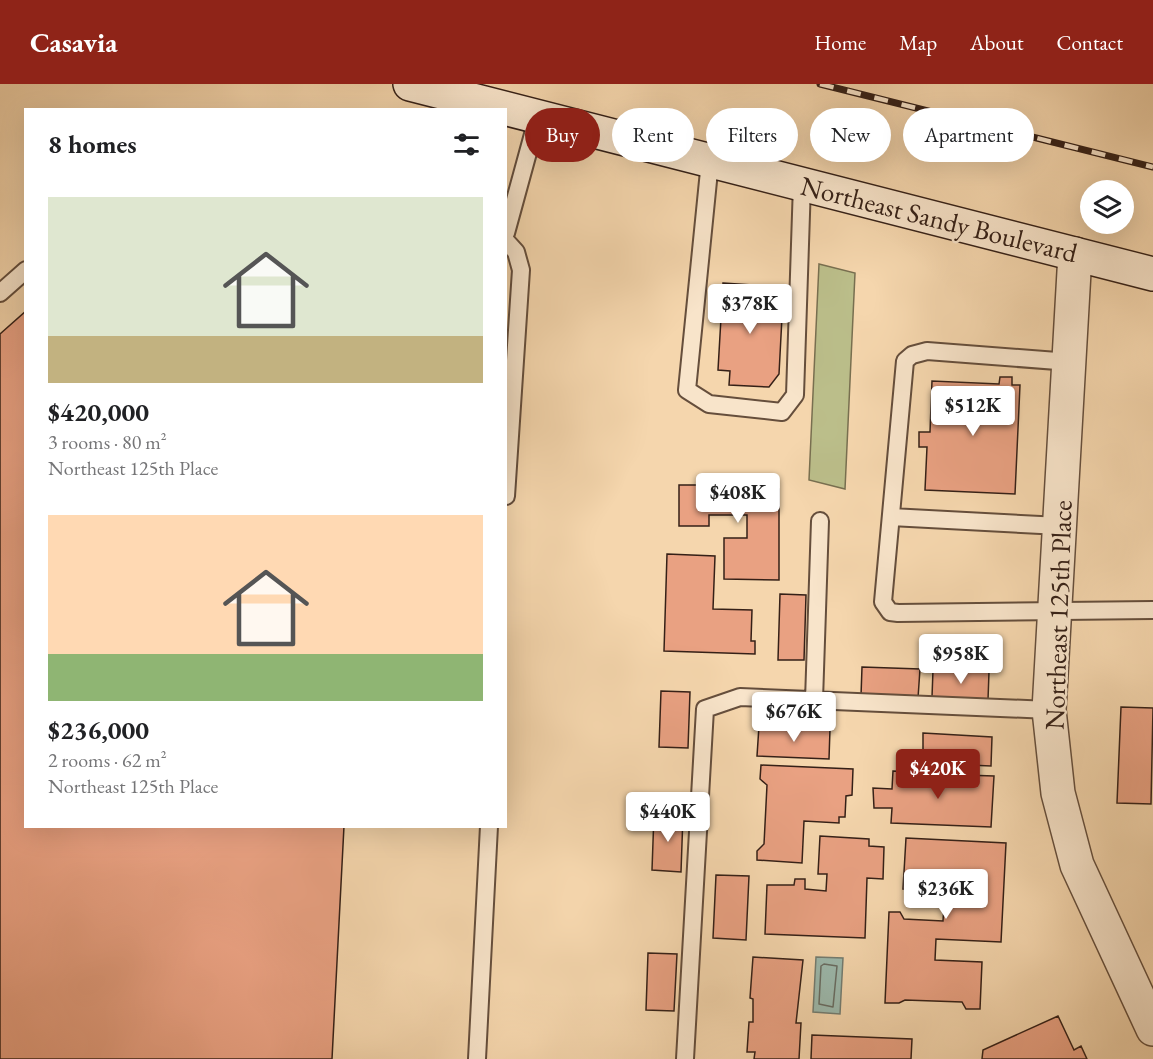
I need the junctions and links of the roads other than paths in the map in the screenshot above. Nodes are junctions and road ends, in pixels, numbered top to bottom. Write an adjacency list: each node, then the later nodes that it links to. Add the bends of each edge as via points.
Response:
1 (410, 84): 2 (street, Northeast Sandy Boulevard)
2 (506, 108)
3 (507, 108): 4 (street, Northeast Sandy Boulevard)
4 (525, 113)
5 (600, 132): 6 (street, Northeast Sandy Boulevard)
6 (706, 160)
7 (525, 162): 11 (lane)
8 (710, 162): 10 (lane, via 687,390 709,404 782,412 795,395)
9 (714, 162): 10 (street, Northeast Sandy Boulevard)
10 (802, 184): 13 (street, Northeast Sandy Boulevard)
11 (507, 229)
12 (507, 242): 18 (lane, via 516,252 521,270)
13 (1075, 254): 15 (street, Northeast Sandy Boulevard); 17 (street, Northeast 125th Place)
14 (24, 272): 16 (lane)
15 (1153, 274)
16 (0, 293)
17 (1070, 362): 19 (lane, via 927,351 905,361); 21 (street, Northeast 125th Place)
18 (507, 481)
19 (891, 517): 21 (lane); 22 (lane, via 883,602 890,612)
20 (820, 521): 24 (lane)
21 (1060, 526): 22 (street, Northeast 125th Place)
22 (1055, 610): 23 (lane); 25 (street, Northeast 125th Place)
23 (1153, 610)
24 (814, 700): 25 (lane); 29 (lane, via 740,697 705,709)
25 (1049, 710): 27 (street, Northeast 125th Place, via 1058,793 1077,865)
26 (489, 828): 28 (lane)
27 (1153, 1029)
28 (477, 1059)
29 (685, 1059)

